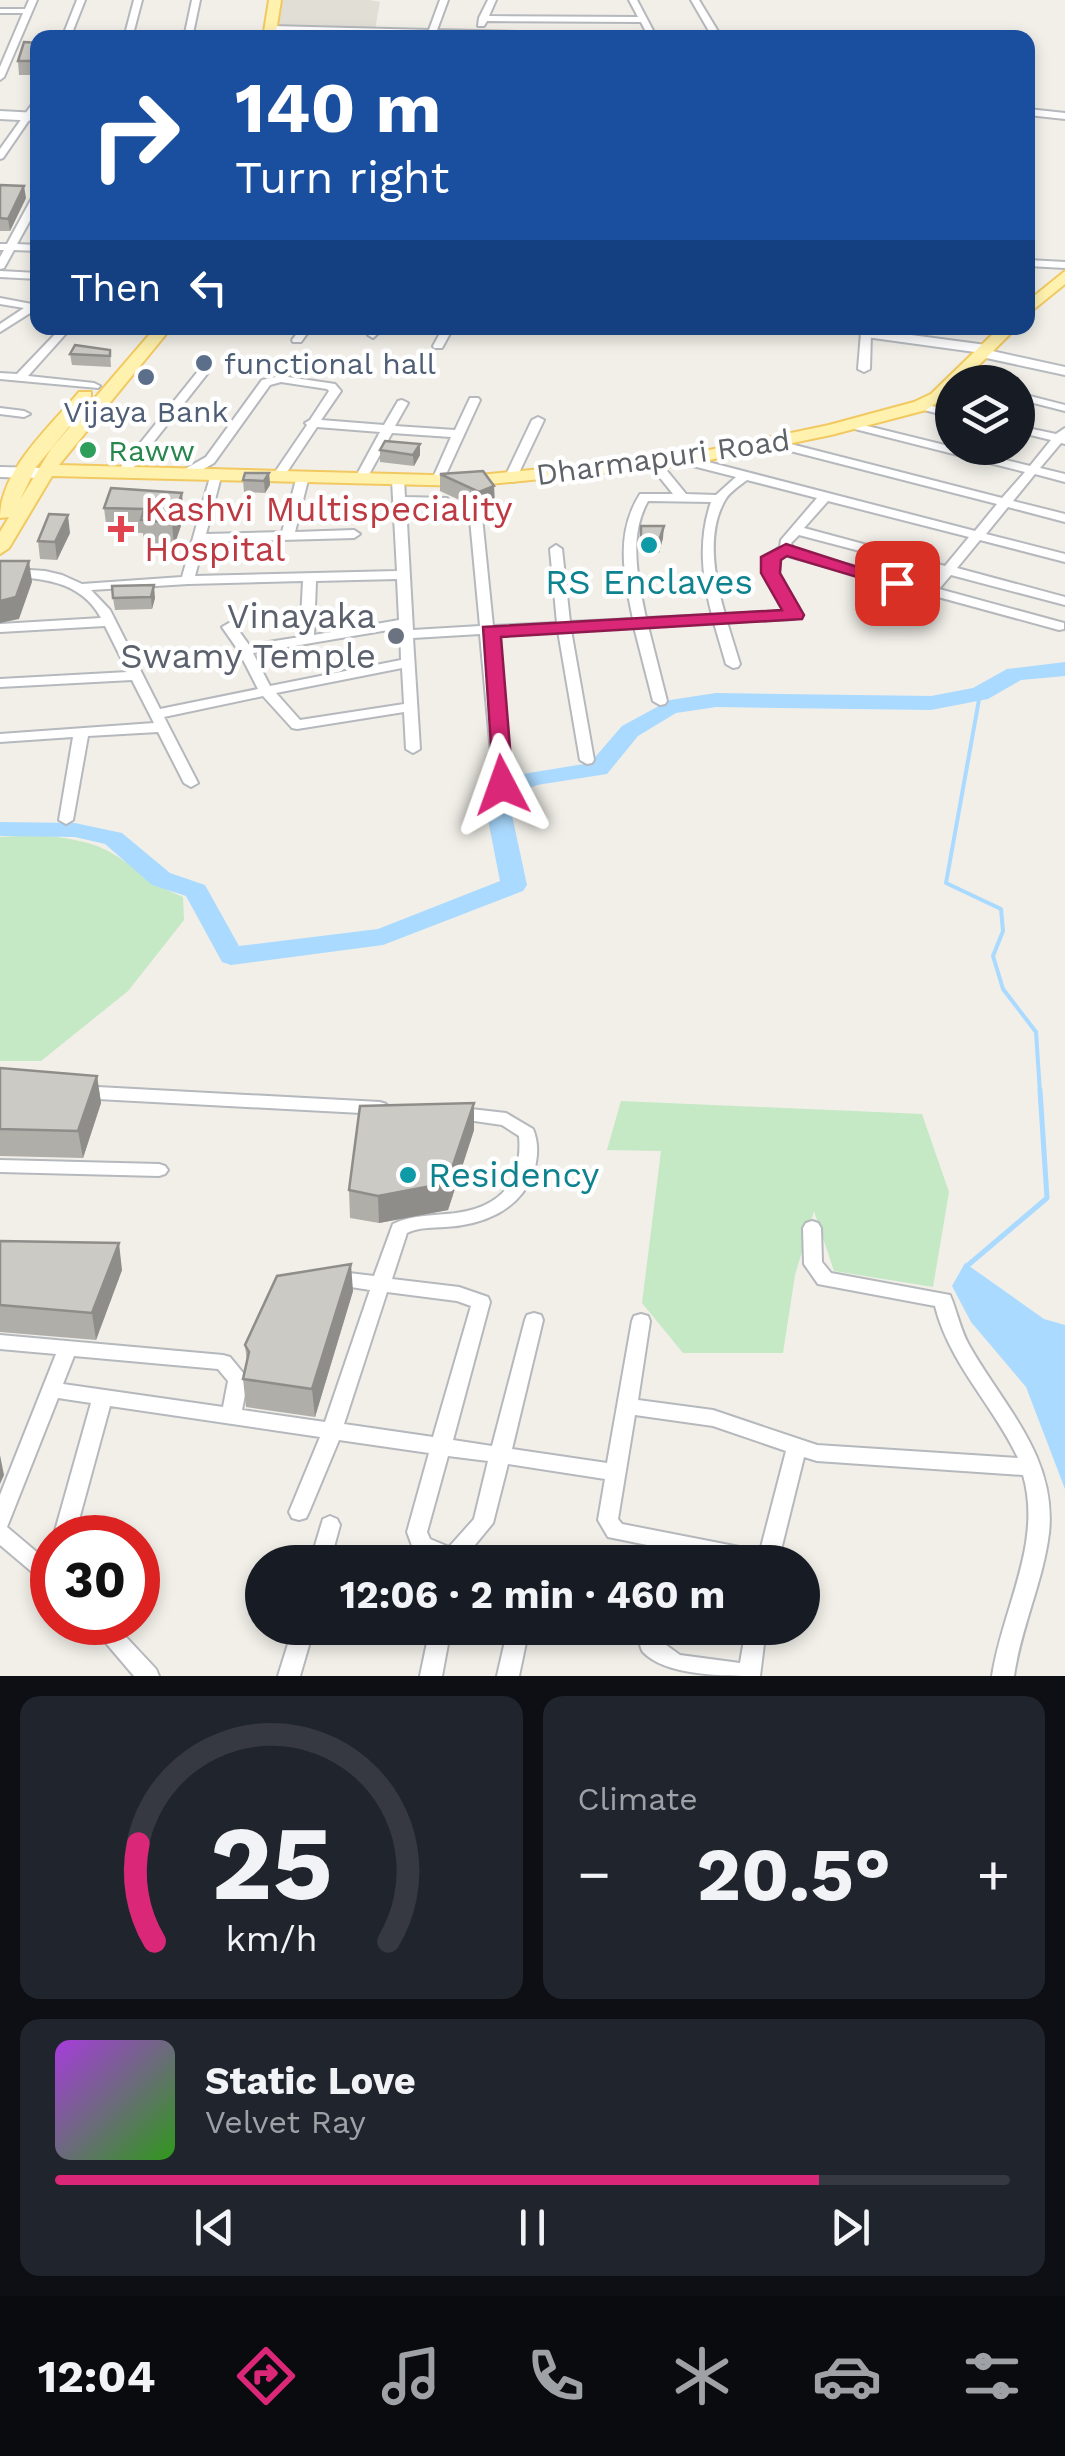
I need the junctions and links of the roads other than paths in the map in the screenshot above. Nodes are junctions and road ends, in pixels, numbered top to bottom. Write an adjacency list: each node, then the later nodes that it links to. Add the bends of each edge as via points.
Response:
1 (33, 0): 12 (street)
2 (81, 0): 17 (street)
3 (138, 0): 18 (street)
4 (196, 0): 19 (street)
5 (260, 0): 20 (main road)
6 (275, 0): 21 (main road)
7 (444, 0): 22 (street)
8 (492, 0): 14 (street)
9 (633, 0): 15 (street)
10 (694, 0): 26 (street)
11 (590, 4): 16 (street)
12 (30, 11): 13 (street); 28 (street)
13 (0, 12)
14 (483, 18): 16 (street); 23 (street)
15 (644, 20): 16 (street); 25 (street)
16 (601, 22): 24 (street)
17 (69, 30)
18 (130, 30)
19 (190, 30)
20 (256, 30)
21 (270, 30)
22 (433, 30)
23 (479, 30)
24 (605, 30)
25 (649, 30)
26 (713, 30)
27 (0, 47): 28 (street)
28 (14, 47): 29 (street); 30 (street)
29 (26, 47)
30 (0, 77)
31 (1035, 113): 34 (street)
32 (0, 115): 33 (street)
33 (30, 117)
34 (1063, 117)
35 (30, 119): 36 (street)
36 (0, 156)
37 (30, 210): 38 (street)
38 (24, 220): 39 (street); 40 (street)
39 (30, 220)
40 (4, 247): 41 (street); 44 (street)
41 (30, 248)
42 (1035, 263): 43 (street)
43 (1065, 265)
44 (0, 266)
45 (0, 274): 46 (street)
46 (30, 276)
47 (1065, 276): 49 (main road)
48 (0, 302): 50 (street)
49 (1035, 302)
50 (30, 305)
51 (30, 311): 52 (street)
52 (0, 328)
53 (60, 335): 69 (street)
54 (139, 335): 70 (main road)
55 (157, 335): 91 (main road)
56 (300, 335): 61 (street)
57 (444, 335): 62 (street)
58 (866, 335): 66 (street)
59 (894, 335): 63 (street)
60 (1001, 335): 63 (main road, Dharmapuri Road)
61 (296, 340)
62 (438, 346)
63 (984, 351): 64 (main road, Dharmapuri Road); 67 (street)
64 (972, 365)
65 (207, 367): 92 (street)
66 (864, 369)
67 (1065, 371)
68 (0, 376): 69 (street)
69 (20, 378): 70 (street)
70 (94, 386): 91 (main road)
71 (935, 397): 75 (main road, Dharmapuri Road)
72 (474, 400): 85 (street)
73 (1035, 400): 76 (street)
74 (402, 402): 83 (street)
75 (920, 406): 77 (street); 82 (main road, Dharmapuri Road)
76 (1065, 408)
77 (935, 410)
78 (0, 412): 79 (street)
79 (24, 414)
80 (538, 420): 102 (street)
81 (312, 424): 83 (street); 95 (street, via 334,388 269,380 210,460); 98 (street)
82 (851, 425): 87 (main road, Dharmapuri Road); 93 (street)
83 (385, 430): 85 (street); 100 (street)
84 (1035, 432): 86 (street)
85 (458, 434): 104 (street)
86 (1063, 437): 93 (street)
87 (771, 442): 88 (main road, Dharmapuri Road); 109 (street)
88 (685, 460): 90 (main road, Dharmapuri Road); 97 (street)
89 (0, 464): 91 (street)
90 (655, 464): 102 (main road, Dharmapuri Road); 105 (street)
91 (37, 469): 92 (main road, Dharmapuri Road); 94 (street); 111 (main road); 117 (main road)
92 (126, 470): 95 (main road, Dharmapuri Road)
93 (1034, 470): 101 (street); 109 (street)
94 (0, 472)
95 (189, 472): 96 (main road, Dharmapuri Road)
96 (216, 473): 98 (main road, Dharmapuri Road); 116 (street)
97 (744, 475): 106 (street); 107 (street)
98 (279, 476): 99 (main road, Dharmapuri Road)
99 (303, 476): 100 (main road, Dharmapuri Road); 115 (street)
100 (361, 478): 103 (main road, Dharmapuri Road)
101 (1065, 478)
102 (510, 479): 104 (main road, Dharmapuri Road)
103 (398, 480): 104 (main road, Dharmapuri Road); 108 (street)
104 (438, 480)
105 (680, 496): 107 (street); 131 (street, via 641,498 629,529)
106 (826, 496): 112 (street); 114 (street)
107 (718, 498): 129 (street, via 708,561)
108 (399, 501): 123 (street); 137 (street, via 443,501 451,511 476,517)
109 (1006, 502): 110 (street); 114 (street)
110 (1065, 518)
111 (0, 520)
112 (796, 530): 119 (street); 121 (street)
113 (354, 534): 115 (street)
114 (974, 535): 120 (street); 121 (street)
115 (288, 536): 116 (street)
116 (198, 538): 125 (street)
117 (0, 548)
118 (556, 549): 134 (street)
119 (786, 549): 127 (street); 129 (street, via 771,557 770,573 794,615)
120 (1065, 558)
121 (948, 570): 127 (street); 128 (street)
122 (0, 572): 126 (street)
123 (404, 575): 124 (street); 136 (street)
124 (310, 577): 125 (street); 138 (street)
125 (188, 580): 126 (street)
126 (86, 588): 130 (street)
127 (930, 592): 133 (street)
128 (1065, 601)
129 (719, 619): 131 (street); 141 (street)
130 (109, 622): 135 (street); 142 (street)
131 (641, 623): 134 (street); 145 (street)
132 (229, 626): 139 (street)
133 (1059, 626)
134 (564, 627): 137 (street); 151 (street)
135 (0, 628)
136 (407, 629): 137 (street); 138 (street); 140 (street)
137 (490, 631): 153 (street)
138 (308, 640): 139 (street)
139 (244, 650): 144 (street)
140 (409, 662): 144 (street); 146 (street)
141 (733, 664)
142 (138, 676): 143 (street); 147 (street)
143 (0, 682)
144 (266, 691): 146 (street, via 297,726); 147 (street)
145 (660, 701)
146 (411, 707): 150 (street)
147 (160, 721): 148 (street); 152 (street)
148 (81, 732): 149 (street); 154 (street)
149 (0, 738)
150 (413, 749)
151 (588, 760)
152 (191, 783)
153 (502, 785)
154 (66, 820)
155 (58, 1090): 156 (street)
156 (400, 1110)
157 (435, 1112): 162 (street, via 516,1124 527,1133 531,1154 524,1183 503,1204 470,1218 403,1226)
158 (0, 1166): 159 (street)
159 (159, 1170)
160 (812, 1228): 175 (street, via 813,1264 825,1279 943,1300 960,1347 1008,1415)
161 (332, 1278): 162 (street)
162 (382, 1284): 171 (street); 172 (street, via 482,1302)
163 (534, 1320): 174 (street)
164 (641, 1321): 169 (street)
165 (0, 1342): 166 (street)
166 (68, 1347): 167 (street); 170 (street, via 223,1362 238,1378)
167 (53, 1390): 168 (street); 179 (street)
168 (103, 1398): 170 (street); 178 (street)
169 (627, 1406): 173 (street, via 713,1418); 176 (street)
170 (231, 1416): 171 (street)
171 (332, 1430): 172 (street); 177 (street)
172 (442, 1446): 174 (street); 183 (street, via 417,1536)
173 (796, 1450): 175 (street); 186 (street)
174 (503, 1455): 176 (street); 184 (street, via 484,1523)
175 (1032, 1467): 200 (street, via 1038,1533)
176 (616, 1472): 185 (street, via 610,1527)
177 (299, 1512)
178 (69, 1515)
179 (0, 1521)
180 (330, 1525): 182 (street)
181 (0, 1534): 187 (street)
182 (325, 1545)
183 (421, 1545)
184 (465, 1545)
185 (649, 1545)
186 (771, 1545)
187 (30, 1558)
188 (119, 1645): 196 (street)
189 (298, 1645): 197 (street)
190 (437, 1645): 198 (street)
191 (514, 1645): 199 (street)
192 (651, 1645): 194 (street)
193 (753, 1645): 195 (street)
194 (663, 1668): 195 (street)
195 (748, 1675)
196 (148, 1676)
197 (289, 1676)
198 (431, 1676)
199 (508, 1676)
200 (1003, 1676)

